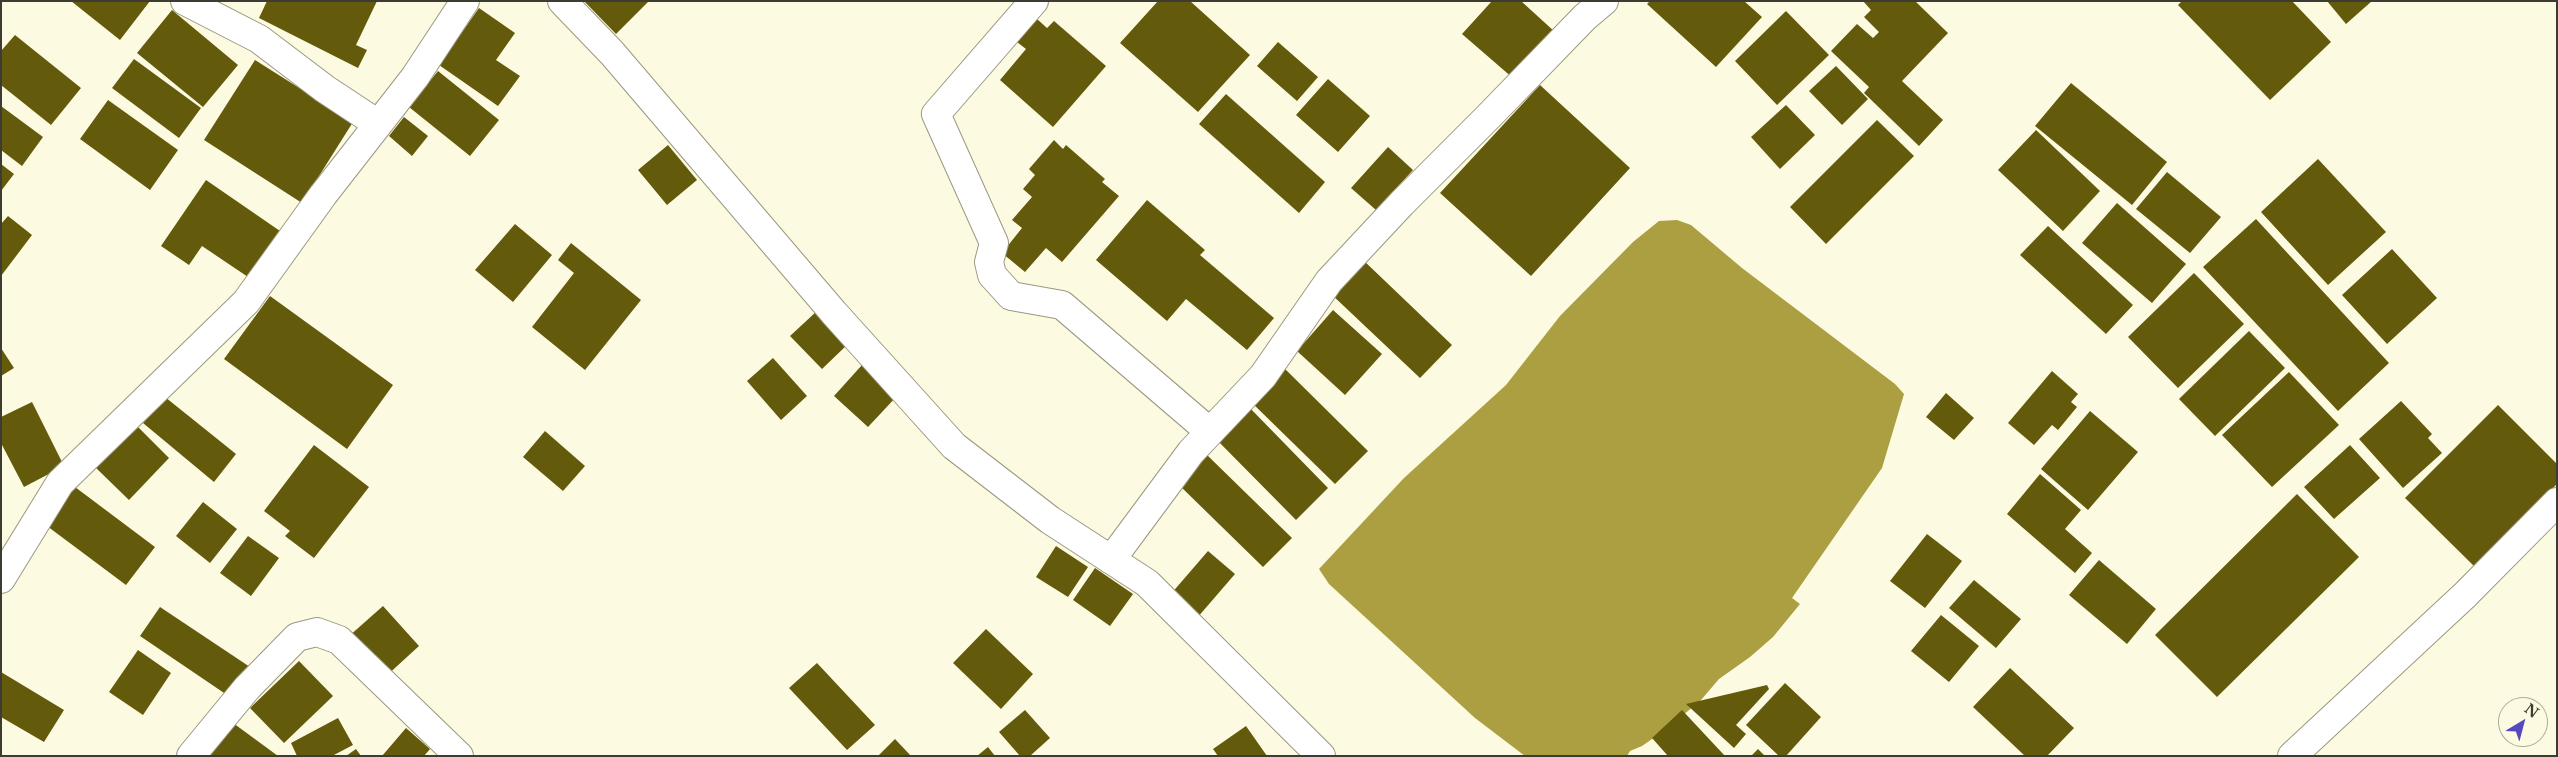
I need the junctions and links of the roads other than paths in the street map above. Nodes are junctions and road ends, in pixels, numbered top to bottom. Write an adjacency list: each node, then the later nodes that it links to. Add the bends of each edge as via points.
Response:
1 (185, 1): 6 (street, via 259,39)
2 (465, 1): 6 (street, via 415,77)
3 (562, 1): 9 (street, via 612,53 834,313 954,446 1050,520)
4 (1034, 1): 7 (street, via 936,114 994,243 989,262 992,275 1011,296 1062,305)
5 (1604, 1): 7 (street, via 1402,202 1329,281 1263,376)
6 (378, 124): 10 (street, via 246,302 60,483)
7 (1210, 432): 9 (street, via 1191,452)
8 (2557, 502): 14 (street, via 2465,595)
9 (1111, 560): 13 (street, via 1147,583)
10 (1, 579)
11 (191, 756): 12 (street, via 247,688 297,637 317,632 339,640)
12 (459, 756)
13 (1321, 756)
14 (2292, 756)

